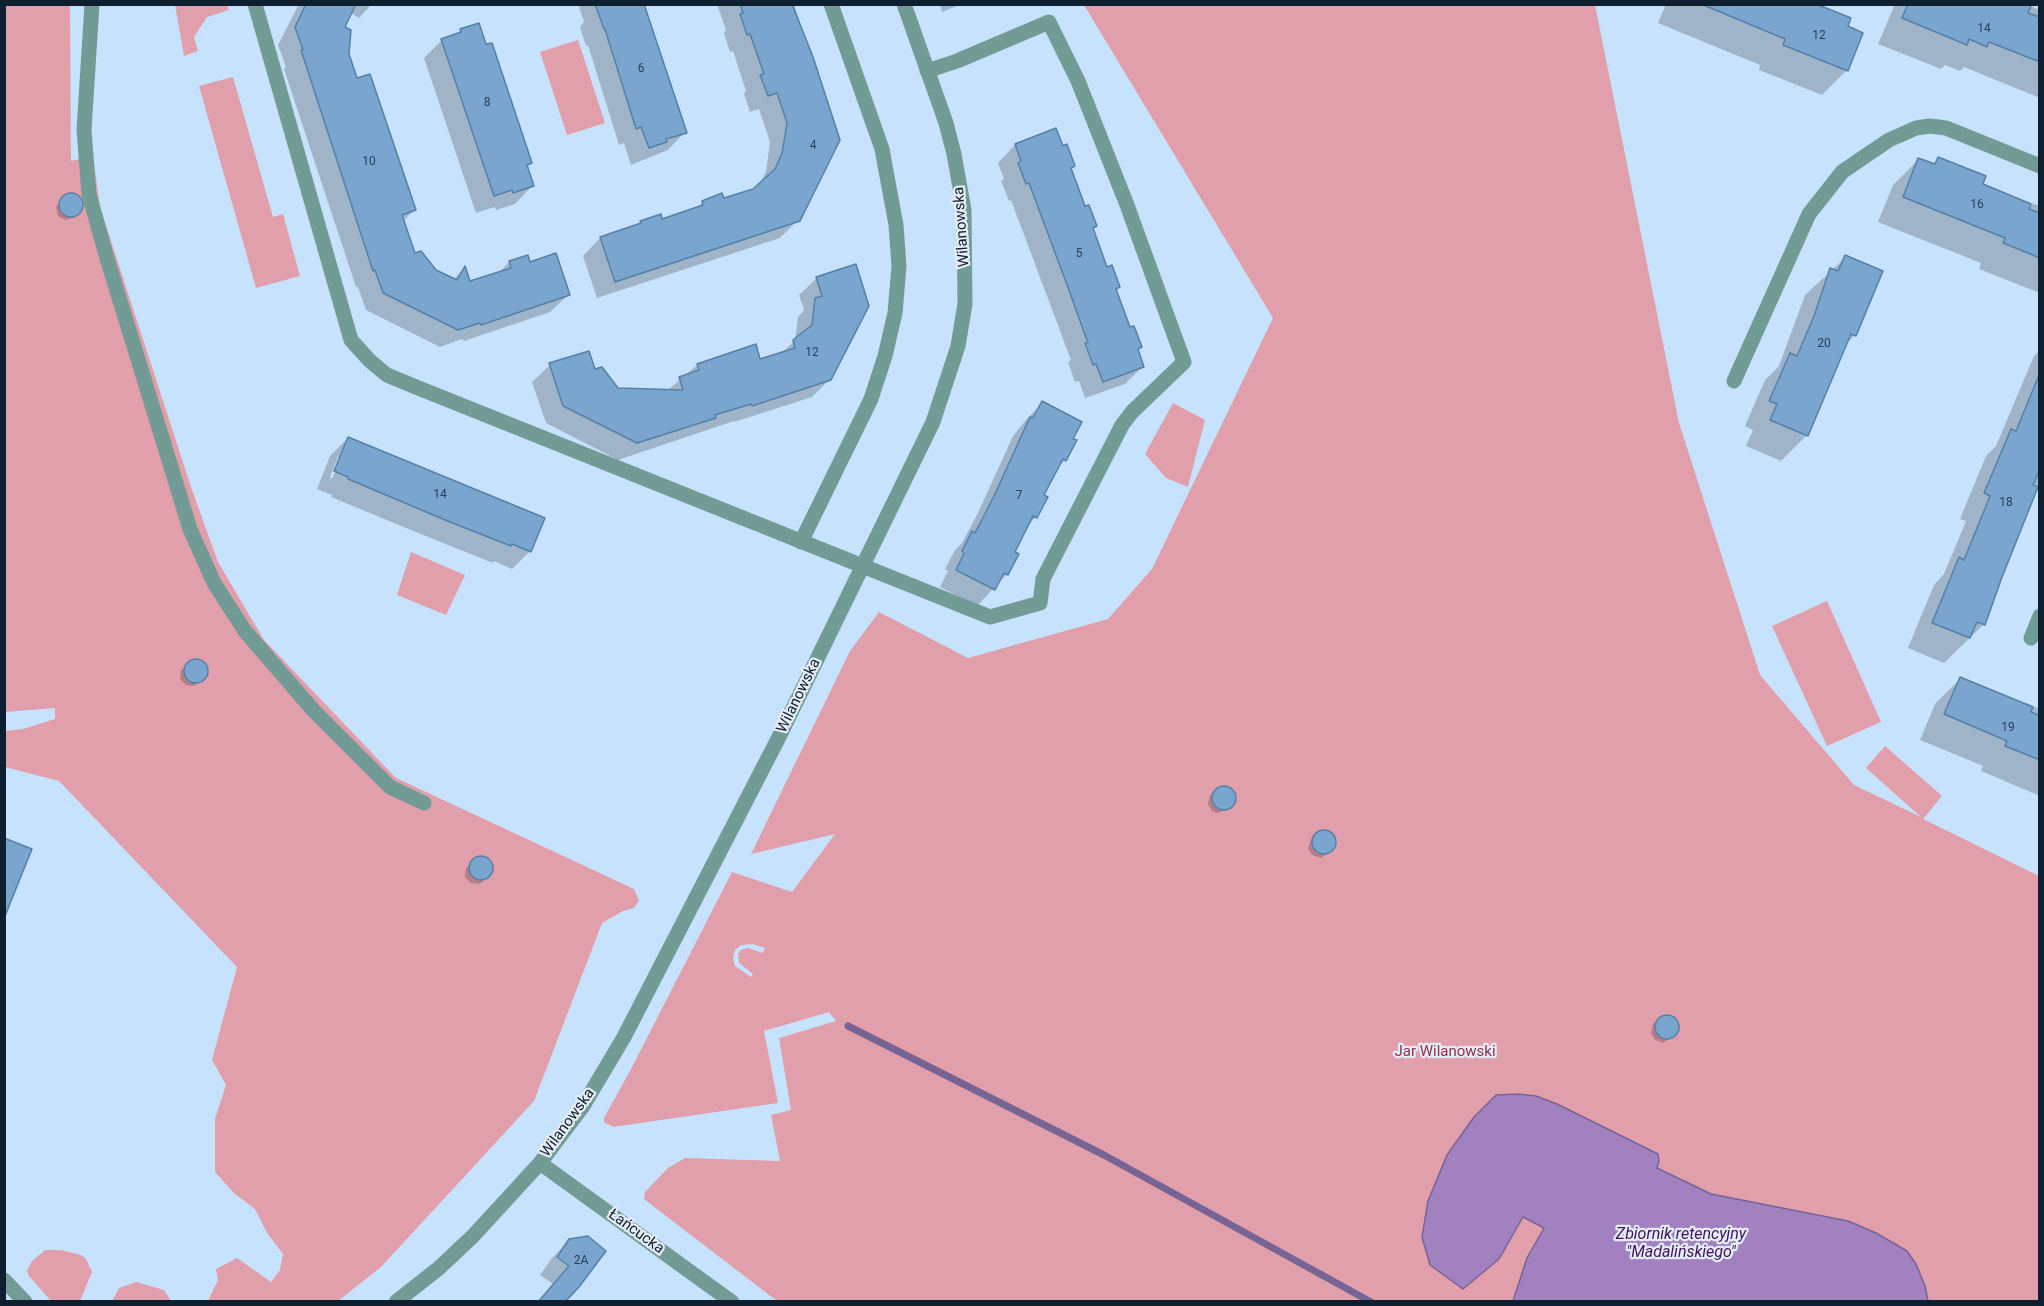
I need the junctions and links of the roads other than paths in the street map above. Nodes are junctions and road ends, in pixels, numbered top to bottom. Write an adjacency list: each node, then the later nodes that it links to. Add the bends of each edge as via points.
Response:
1 (93, 4): 12 (street, via 84,130 89,194 190,529 214,583 245,632 313,710 390,787)
2 (255, 4): 8 (street, via 351,340 370,361 403,382)
3 (831, 4): 8 (street, via 882,149 896,225 896,313 871,399)
4 (904, 4): 5 (street, Wilanowska)
5 (927, 72): 9 (street, Wilanowska, via 946,123 964,210 965,304 958,346 933,422); 9 (street, via 1049,22 1078,81 1184,362 1122,425 1043,579 1040,603 990,618)
6 (2040, 166): 7 (street, via 1946,128 1930,126 1889,140 1842,172 1809,214)
7 (1734, 381)
8 (801, 542): 9 (street)
9 (862, 567): 13 (street, Wilanowska, via 624,1037 583,1106)
10 (2040, 616): 11 (street)
11 (2031, 638)
12 (424, 803)
13 (540, 1162): 16 (street, Wilanowska, via 473,1236); 17 (street, Łańcucka)
14 (4, 1280): 15 (street)
15 (25, 1302)
16 (396, 1302)
17 (732, 1302)

